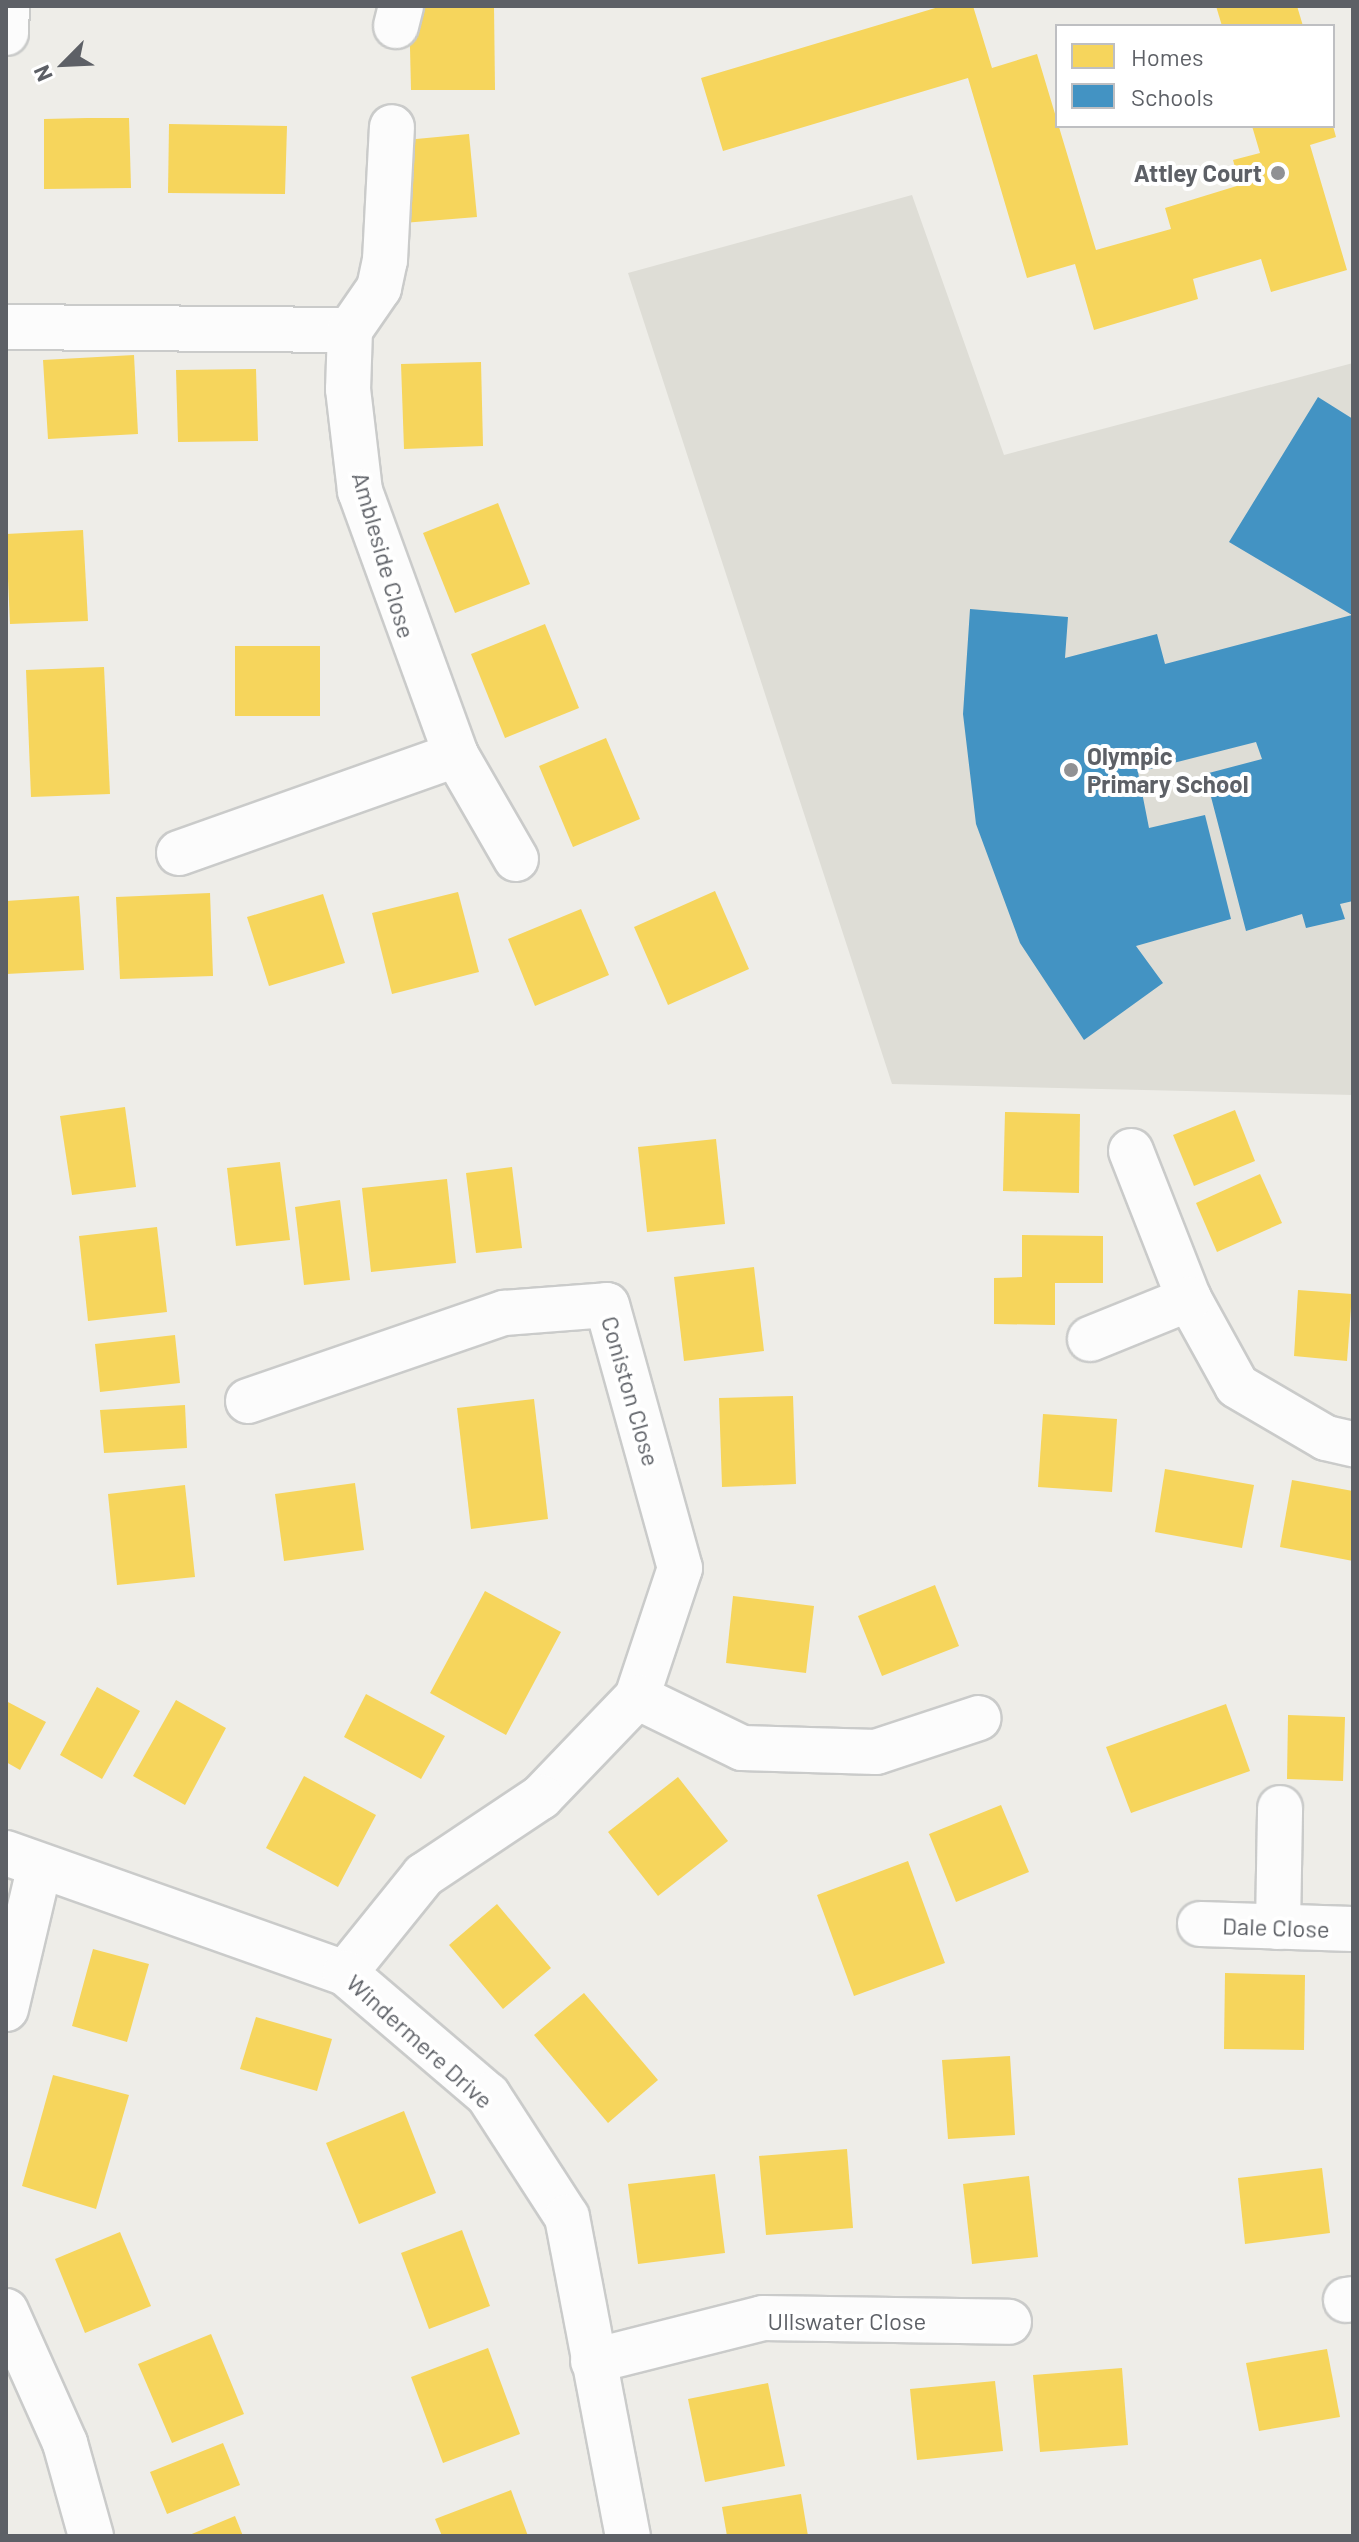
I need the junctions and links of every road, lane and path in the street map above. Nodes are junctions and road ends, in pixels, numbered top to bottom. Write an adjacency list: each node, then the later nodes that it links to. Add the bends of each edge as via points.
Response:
1 (7, 6): 2 (street)
2 (6, 33)
3 (392, 127): 5 (street, via 385,260 379,288)
4 (6, 327): 5 (street)
5 (350, 330): 6 (street, Ambleside Close, via 348,389 360,491)
6 (456, 755): 7 (street); 8 (street, Ambleside Close)
7 (179, 853)
8 (516, 859)
9 (1131, 1151): 10 (street)
10 (1189, 1299): 11 (street); 13 (street, via 1237,1386 1326,1438)
11 (1090, 1339)
12 (248, 1401): 14 (street, Coniston Close, via 504,1313 607,1305 680,1568)
13 (1353, 1444)
14 (637, 1697): 15 (street, via 742,1748 876,1752); 21 (street, Coniston Close, via 541,1797 424,1875)
15 (979, 1718)
16 (1280, 1808): 19 (street)
17 (23, 1861): 21 (street, Windermere Drive); 22 (street)
18 (1200, 1924): 19 (street, Dale Close)
19 (1278, 1927): 20 (street, Dale Close)
20 (1353, 1929)
21 (345, 1973): 25 (street, Windermere Drive, via 488,2095 567,2217)
22 (6, 2009)
23 (6, 2311): 26 (street, via 65,2443)
24 (1009, 2322): 25 (street, Ullswater Close, via 763,2318)
25 (593, 2361): 27 (street, Windermere Drive)
26 (91, 2536)
27 (628, 2536)

